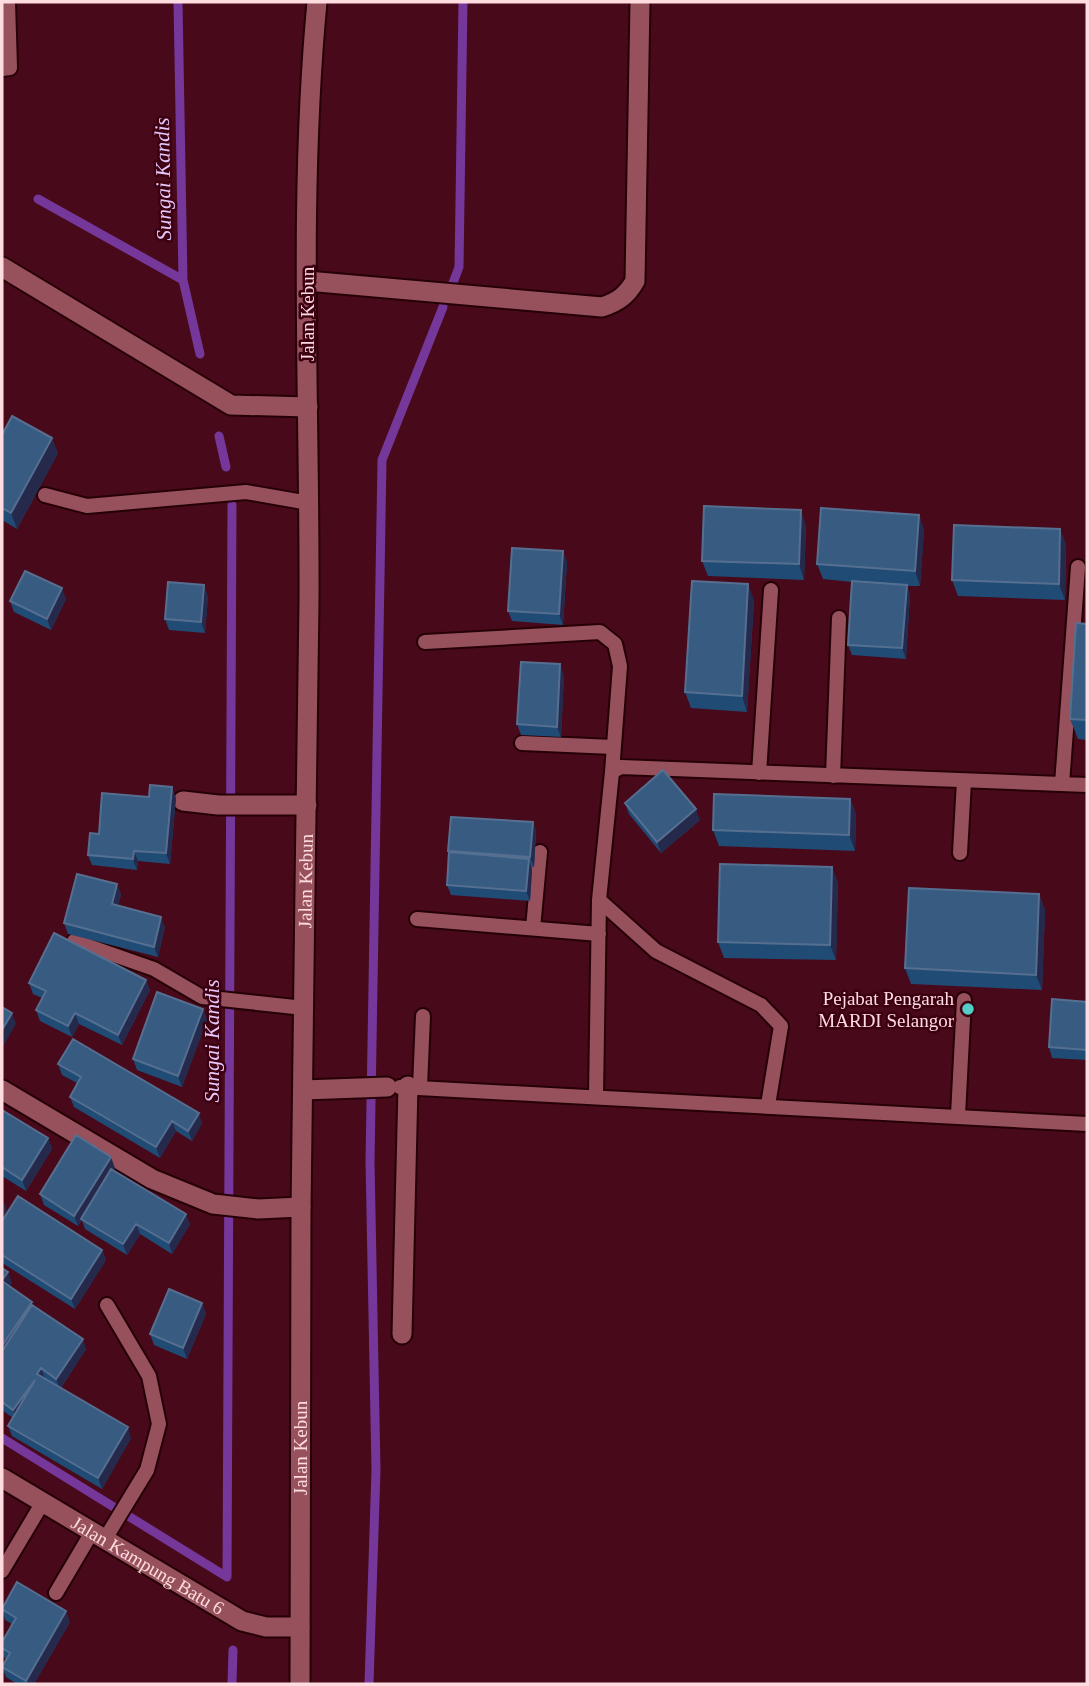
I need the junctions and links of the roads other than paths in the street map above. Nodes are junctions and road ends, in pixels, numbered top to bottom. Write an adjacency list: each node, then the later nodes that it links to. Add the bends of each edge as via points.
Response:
1 (8, 2): 5 (lane, via 10,68)
2 (304, 2): 6 (street, Jalan Kebun)
3 (317, 2): 6 (street, Jalan Kebun)
4 (640, 2): 8 (street, via 635,281 628,293 602,307)
5 (2, 69)
6 (309, 78): 8 (street, Jalan Kebun)
7 (2, 267): 9 (street, via 231,405)
8 (307, 281): 9 (street, Jalan Kebun)
9 (308, 407): 11 (street, Jalan Kebun)
10 (45, 495): 11 (lane, via 87,506 246,492)
11 (309, 503): 25 (street, Jalan Kebun)
12 (1078, 567): 22 (lane)
13 (771, 590): 19 (lane)
14 (839, 618): 20 (lane)
15 (425, 642): 17 (lane, via 600,632 615,644 620,666)
16 (522, 743): 17 (lane)
17 (613, 747): 18 (lane)
18 (612, 772): 19 (lane, via 621,767); 28 (lane)
19 (759, 772): 20 (lane)
20 (832, 776): 21 (lane)
21 (964, 781): 22 (lane); 27 (lane)
22 (1062, 784): 23 (lane)
23 (1087, 785)
24 (183, 802): 25 (street)
25 (307, 804): 34 (street, Jalan Kebun)
26 (540, 852): 30 (lane)
27 (960, 853)
28 (599, 900): 31 (lane); 41 (lane, via 656,951 761,1004 782,1026)
29 (417, 919): 30 (lane)
30 (533, 928): 31 (lane)
31 (599, 934): 40 (lane)
32 (74, 941): 34 (lane, via 154,969 202,997)
33 (964, 1000): 42 (lane)
34 (304, 1008): 39 (street, Jalan Kebun)
35 (423, 1016): 37 (lane)
36 (387, 1087): 37 (lane); 39 (street)
37 (414, 1087): 40 (lane); 46 (street)
38 (2, 1090): 44 (street, via 152,1179 214,1204)
39 (303, 1090): 44 (street, Jalan Kebun)
40 (596, 1096): 41 (lane)
41 (768, 1105): 42 (lane)
42 (958, 1115): 43 (lane)
43 (1087, 1124)
44 (301, 1208): 52 (street, Jalan Kebun)
45 (107, 1305): 49 (lane, via 149,1376 159,1424 147,1469 128,1503)
46 (402, 1334)
47 (2, 1478): 48 (street, Jalan Kampung Batu 6)
48 (43, 1502): 49 (street, Jalan Kampung Batu 6); 50 (lane)
49 (103, 1532): 51 (lane); 52 (street, Jalan Kampung Batu 6, via 242,1621 266,1628)
50 (2, 1571)
51 (56, 1593)
52 (300, 1627): 53 (street, Jalan Kebun)
53 (300, 1684)

